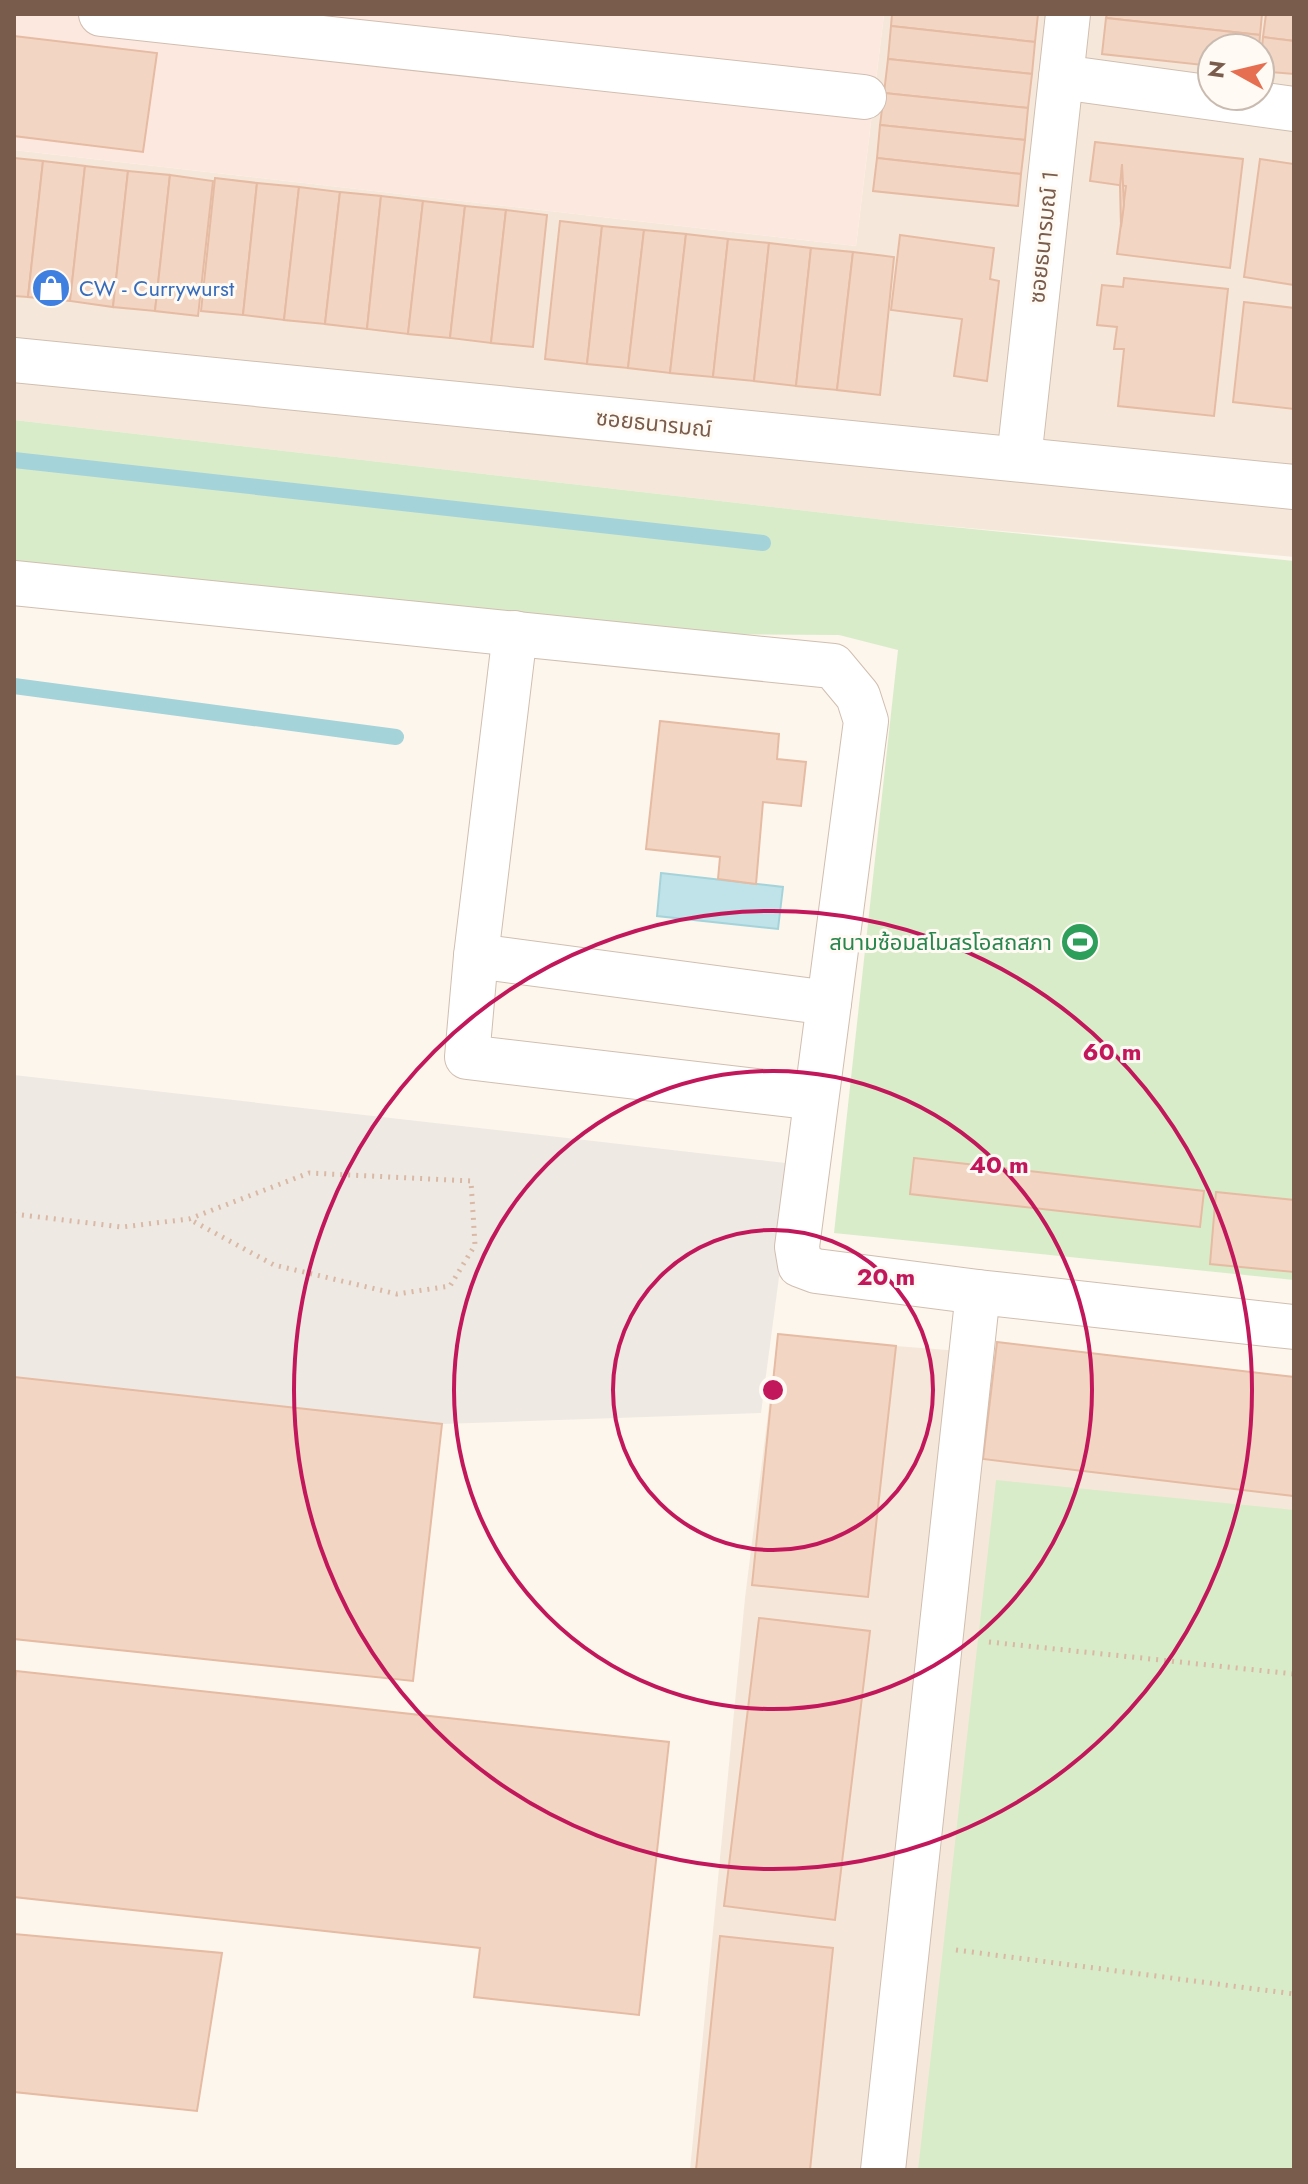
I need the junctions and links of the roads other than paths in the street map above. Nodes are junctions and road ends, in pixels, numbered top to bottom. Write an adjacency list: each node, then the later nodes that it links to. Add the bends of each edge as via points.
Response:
1 (101, 14): 4 (street)
2 (1068, 14): 3 (street, ซอยธนารมณ์ 1)
3 (1061, 77): 5 (street); 7 (street, ซอยธนารมณ์ 1)
4 (864, 97)
5 (1294, 109)
6 (14, 360): 7 (street, ซอยธนารมณ์)
7 (1019, 459): 8 (street, ซอยธนารมณ์)
8 (1294, 487)
9 (14, 583): 10 (street)
10 (515, 633): 11 (street); 12 (street, via 833,666 858,696 866,721)
11 (476, 956): 12 (street); 13 (street, via 467,1057)
12 (829, 1003): 13 (street)
13 (816, 1098): 14 (street, via 797,1247 800,1265)
14 (978, 1292): 15 (street); 16 (street)
15 (1294, 1327)
16 (883, 2170)

